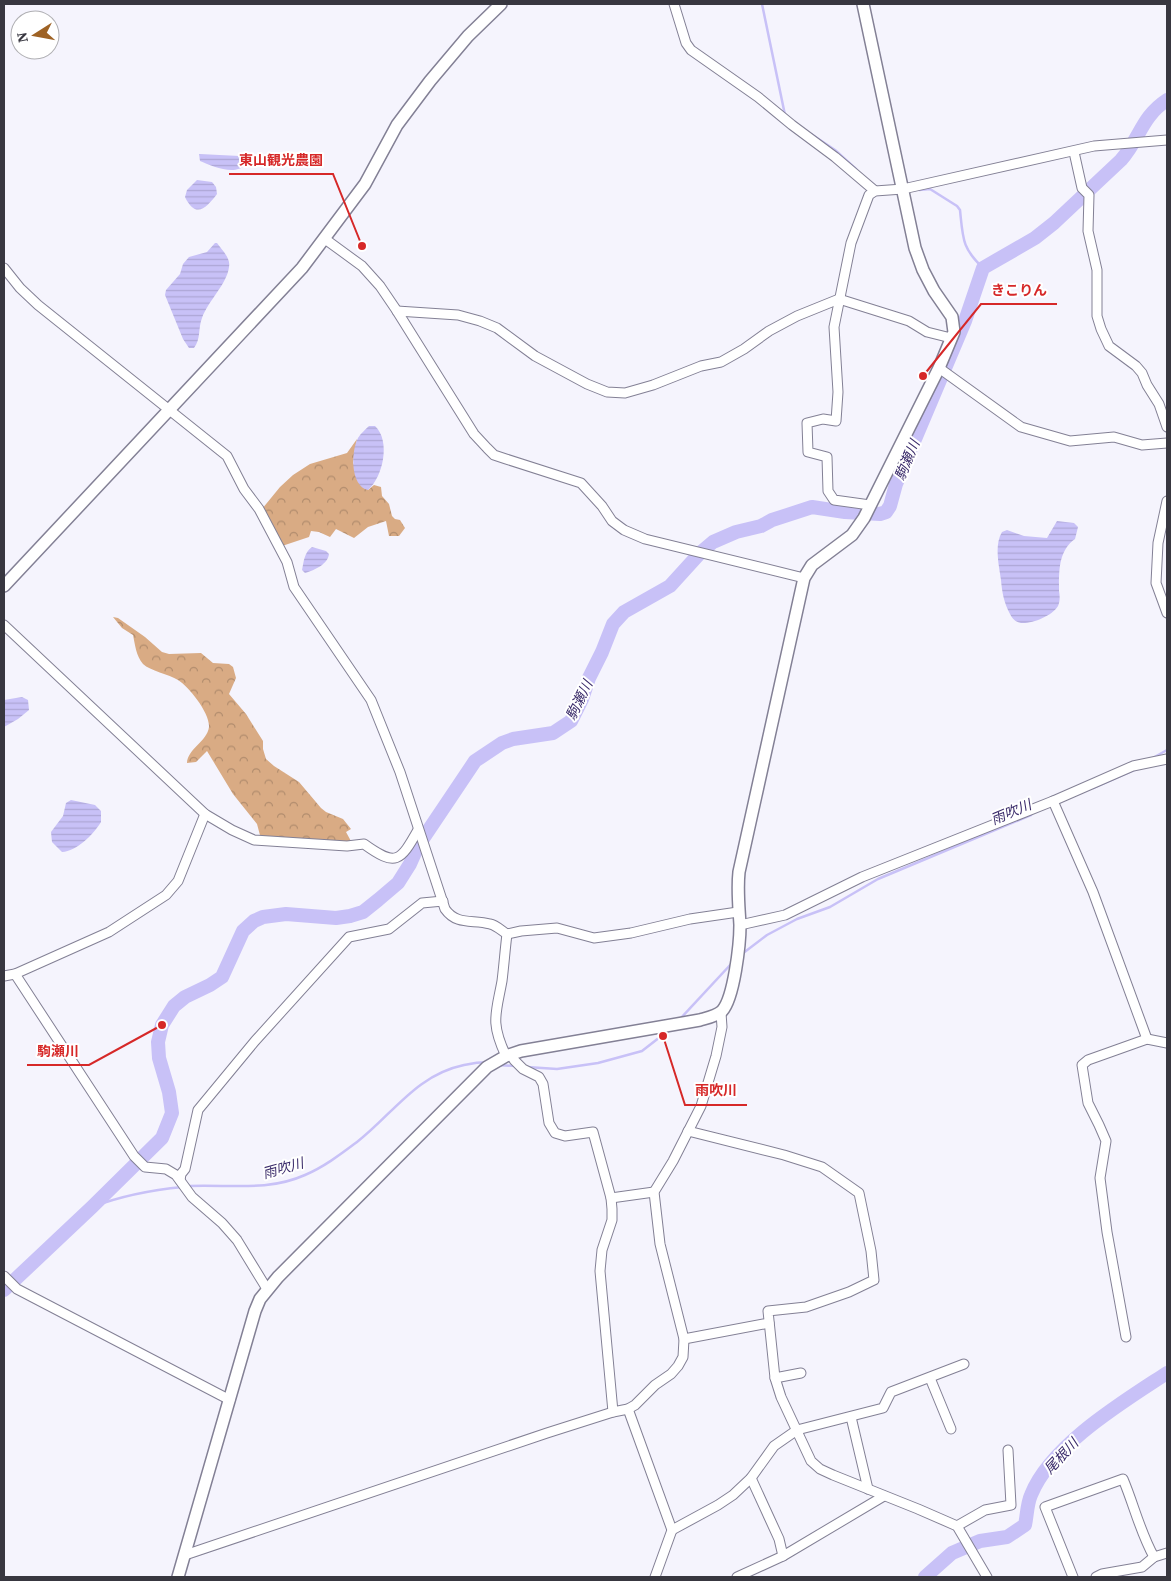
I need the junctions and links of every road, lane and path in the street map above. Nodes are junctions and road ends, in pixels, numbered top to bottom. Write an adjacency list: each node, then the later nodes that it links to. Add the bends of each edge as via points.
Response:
1 (501, 4): 8 (street, via 468,36 430,81 397,126 365,184)
2 (674, 4): 7 (street, via 691,50 758,96)
3 (863, 4): 6 (street)
4 (1167, 140): 5 (street, via 1094,146)
5 (1074, 152): 6 (street); 15 (street, via 1086,192 1088,231 1097,270 1097,316 1101,329 1110,346 1142,373 1159,404)
6 (903, 189): 7 (street); 12 (street, via 923,270 952,317)
7 (875, 191): 10 (street, via 869,195 851,243)
8 (325, 239): 11 (street, via 371,275); 14 (street)
9 (4, 268): 14 (street, via 38,305)
10 (839, 299): 11 (street, via 797,316 721,362 700,366 625,393 607,392 587,384 535,356 497,328 458,314); 12 (street); 18 (street, via 834,326 838,392 836,421 807,423 808,452 827,457 828,491 834,500)
11 (397, 311): 19 (street, via 474,434 494,455 574,479 586,486 612,521 645,539)
12 (951, 338): 13 (street)
13 (939, 368): 16 (street, via 1022,427 1070,441 1114,437 1142,445); 18 (street)
14 (170, 410): 20 (street); 26 (street, via 226,456 259,509 287,562 294,586 371,700 400,772)
15 (1167, 428)
16 (1167, 443)
17 (1167, 501): 21 (street, via 1158,543 1156,582)
18 (868, 510): 19 (street, via 852,535 812,566)
19 (804, 578): 28 (street, via 744,847 738,881)
20 (4, 586)
21 (1167, 613)
22 (4, 625): 25 (street)
23 (1167, 759): 24 (street, via 1133,766)
24 (1053, 801): 29 (street, via 862,877 785,915); 34 (street, via 1093,892)
25 (205, 814): 26 (street, via 254,840 347,846 364,844 380,855 392,858 403,854); 31 (street, via 178,881 166,894 109,932)
26 (419, 832): 27 (street)
27 (443, 901): 30 (street, via 450,916 462,921 492,924); 38 (street, via 422,903 389,929 349,937 198,1110 185,1169 181,1174)
28 (738, 912): 29 (street); 30 (street, via 594,938 557,928)
29 (740, 925): 33 (street, via 731,992)
30 (507, 934): 36 (street, via 495,1012 498,1035)
31 (15, 974): 32 (street); 38 (street, via 137,1160 144,1167 166,1169)
32 (4, 976)
33 (721, 1013): 36 (street, via 700,1020); 37 (street, via 722,1027 716,1056 701,1106)
34 (1147, 1039): 35 (street); 44 (street, via 1082,1065 1088,1103 1106,1141 1100,1178)
35 (1167, 1043)
36 (508, 1057): 40 (street, via 539,1077 549,1123 556,1133 565,1136 593,1132); 42 (street, via 486,1067)
37 (688, 1131): 39 (street); 43 (street, via 822,1166 859,1193 874,1280 806,1308 768,1311)
38 (183, 1184): 42 (street, via 192,1197 237,1240)
39 (654, 1192): 40 (street); 45 (street, via 660,1244)
40 (611, 1198): 52 (street, via 612,1220 602,1250 600,1271)
41 (6, 1277): 50 (street, via 17,1289)
42 (267, 1289): 50 (street, via 255,1311)
43 (769, 1323): 45 (street); 48 (street)
44 (1126, 1337)
45 (684, 1339): 51 (street, via 683,1357 678,1366)
46 (964, 1364): 49 (street)
47 (800, 1373): 48 (street)
48 (775, 1378): 55 (street)
49 (930, 1378): 53 (street, via 891,1392 883,1408); 54 (street)
50 (230, 1400): 63 (street)
51 (628, 1409): 52 (street); 61 (street)
52 (613, 1412): 63 (street)
53 (851, 1416): 55 (street); 58 (street)
54 (951, 1429)
55 (797, 1430): 57 (street, via 774,1446); 58 (street, via 820,1470)
56 (1008, 1450): 60 (street, via 1011,1505 985,1510)
57 (751, 1478): 61 (street, via 718,1505); 64 (street, via 779,1539)
58 (868, 1489): 59 (street)
59 (884, 1496): 60 (street); 64 (street)
60 (957, 1526): 69 (street)
61 (672, 1530): 67 (street)
62 (1167, 1553): 65 (street)
63 (185, 1555): 66 (street)
64 (783, 1556): 68 (street)
65 (1154, 1557): 70 (street, via 1144,1540 1123,1480 1045,1507); 71 (street, via 1142,1567)
66 (178, 1577)
67 (655, 1577)
68 (737, 1577)
69 (986, 1577)
70 (1072, 1577)
71 (1096, 1577)

